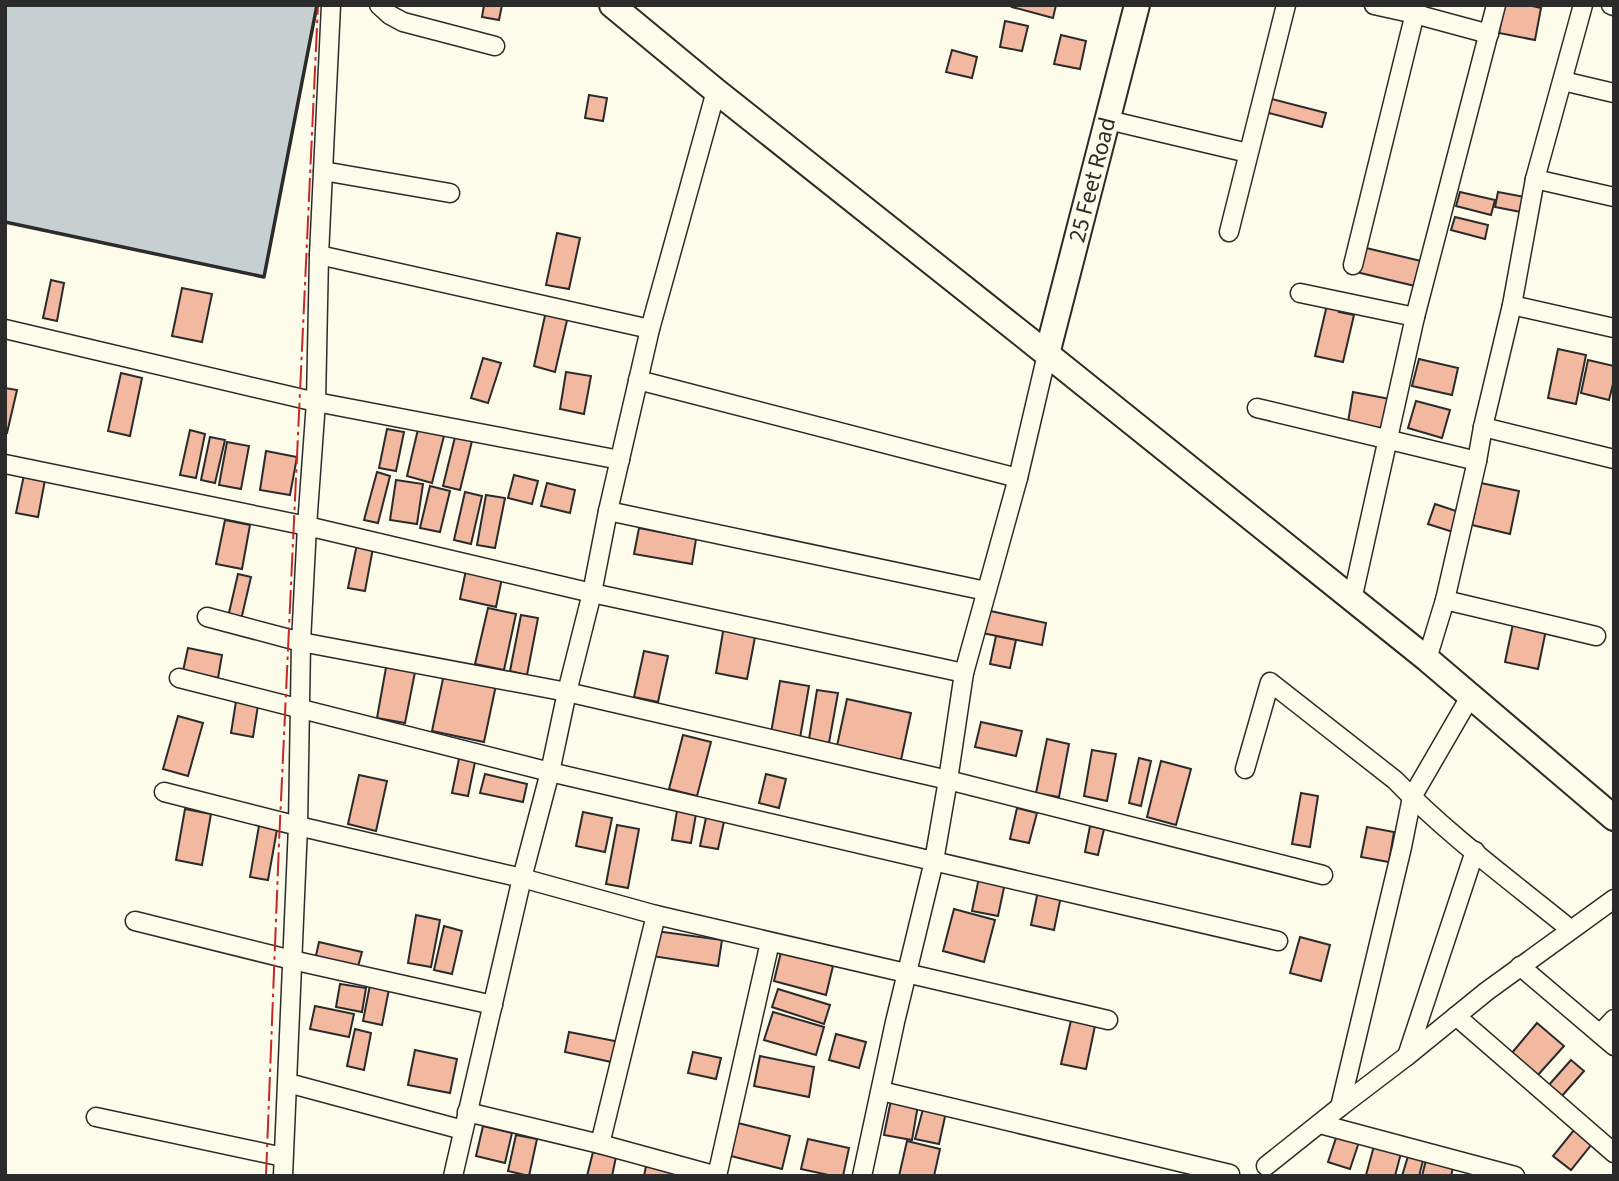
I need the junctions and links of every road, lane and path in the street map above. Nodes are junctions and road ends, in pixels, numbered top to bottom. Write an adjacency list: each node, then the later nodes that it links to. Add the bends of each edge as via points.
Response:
1 (331, 5): 17 (street)
2 (379, 5): 11 (street, via 403,22)
3 (612, 5): 13 (street)
4 (1137, 5): 15 (street, 25 Feet Road)
5 (1286, 5): 16 (street)
6 (1374, 5): 9 (street)
7 (1496, 5): 10 (street)
8 (1583, 5): 12 (street)
9 (1416, 10): 10 (street); 23 (street)
10 (1489, 34): 26 (street)
11 (495, 46)
12 (1563, 81): 14 (street); 18 (street)
13 (716, 90): 29 (street); 30 (street)
14 (1614, 93)
15 (1108, 120): 16 (street); 30 (street, 25 Feet Road)
16 (1248, 153): 21 (street)
17 (323, 171): 19 (street); 22 (street)
18 (1535, 179): 20 (street); 25 (street)
19 (450, 193)
20 (1614, 197)
21 (1229, 232)
22 (319, 255): 29 (street); 32 (street)
23 (1353, 265)
24 (1300, 293): 26 (street)
25 (1512, 305): 27 (street); 34 (street)
26 (1415, 317): 35 (street)
27 (1614, 328)
28 (5, 329): 32 (street)
29 (650, 329): 31 (street)
30 (1047, 354): 40 (street); 45 (street)
31 (638, 380): 37 (street); 40 (street)
32 (316, 402): 37 (street); 42 (street)
33 (1257, 408): 35 (street)
34 (1483, 427): 36 (street); 38 (street)
35 (1388, 439): 38 (street); 45 (street)
36 (1614, 459)
37 (620, 460): 41 (street)
38 (1477, 461): 46 (street)
39 (5, 464): 42 (street)
40 (1018, 478): 43 (street)
41 (608, 511): 43 (street); 44 (street)
42 (307, 527): 44 (street); 49 (street)
43 (986, 591): 51 (street)
44 (592, 593): 51 (street); 53 (street)
45 (1352, 600): 50 (street)
46 (1445, 600): 48 (street); 50 (street)
47 (208, 617): 49 (street)
48 (1596, 636)
49 (301, 642): 53 (street); 55 (street)
50 (1427, 659): 54 (street)
51 (964, 673): 58 (street)
52 (179, 678): 55 (street)
53 (567, 692): 57 (street); 58 (street)
54 (1470, 697): 60 (street); 61 (street)
55 (299, 707): 57 (street); 62 (street)
56 (1245, 769): 60 (street, via 1270,682)
57 (550, 772): 64 (street); 66 (street)
58 (948, 780): 64 (street); 65 (street)
59 (164, 792): 62 (street)
60 (1412, 797): 63 (street); 84 (street)
61 (1614, 818)
62 (298, 826): 66 (street); 73 (street)
63 (1475, 851): 70 (street); 81 (street)
64 (934, 861): 72 (street); 75 (street)
65 (1323, 875)
66 (522, 877): 68 (street); 76 (street)
67 (1614, 899): 70 (street)
68 (656, 915): 71 (street); 88 (street)
69 (135, 921): 73 (street)
70 (1570, 929): 74 (street)
71 (770, 942): 75 (street); 95 (street)
72 (1278, 942)
73 (292, 960): 76 (street); 82 (street)
74 (1520, 966): 77 (street); 80 (street)
75 (906, 973): 79 (street); 83 (street)
76 (493, 1005): 86 (street)
77 (1456, 1016): 81 (street); 89 (street)
78 (1614, 1019): 80 (street)
79 (1108, 1020)
80 (1607, 1040)
81 (1407, 1056): 84 (street)
82 (288, 1083): 86 (street); 90 (street)
83 (881, 1091): 92 (street); 96 (street)
84 (1340, 1107): 87 (street)
85 (96, 1117): 90 (street)
86 (465, 1121): 88 (street); 94 (street)
87 (1320, 1124): 91 (street); 97 (street)
88 (600, 1144): 95 (street)
89 (1614, 1153)
90 (283, 1157): 93 (street)
91 (1266, 1166)
92 (1230, 1174)
93 (283, 1176)
94 (453, 1176)
95 (717, 1176)
96 (862, 1176)
97 (1515, 1176)

